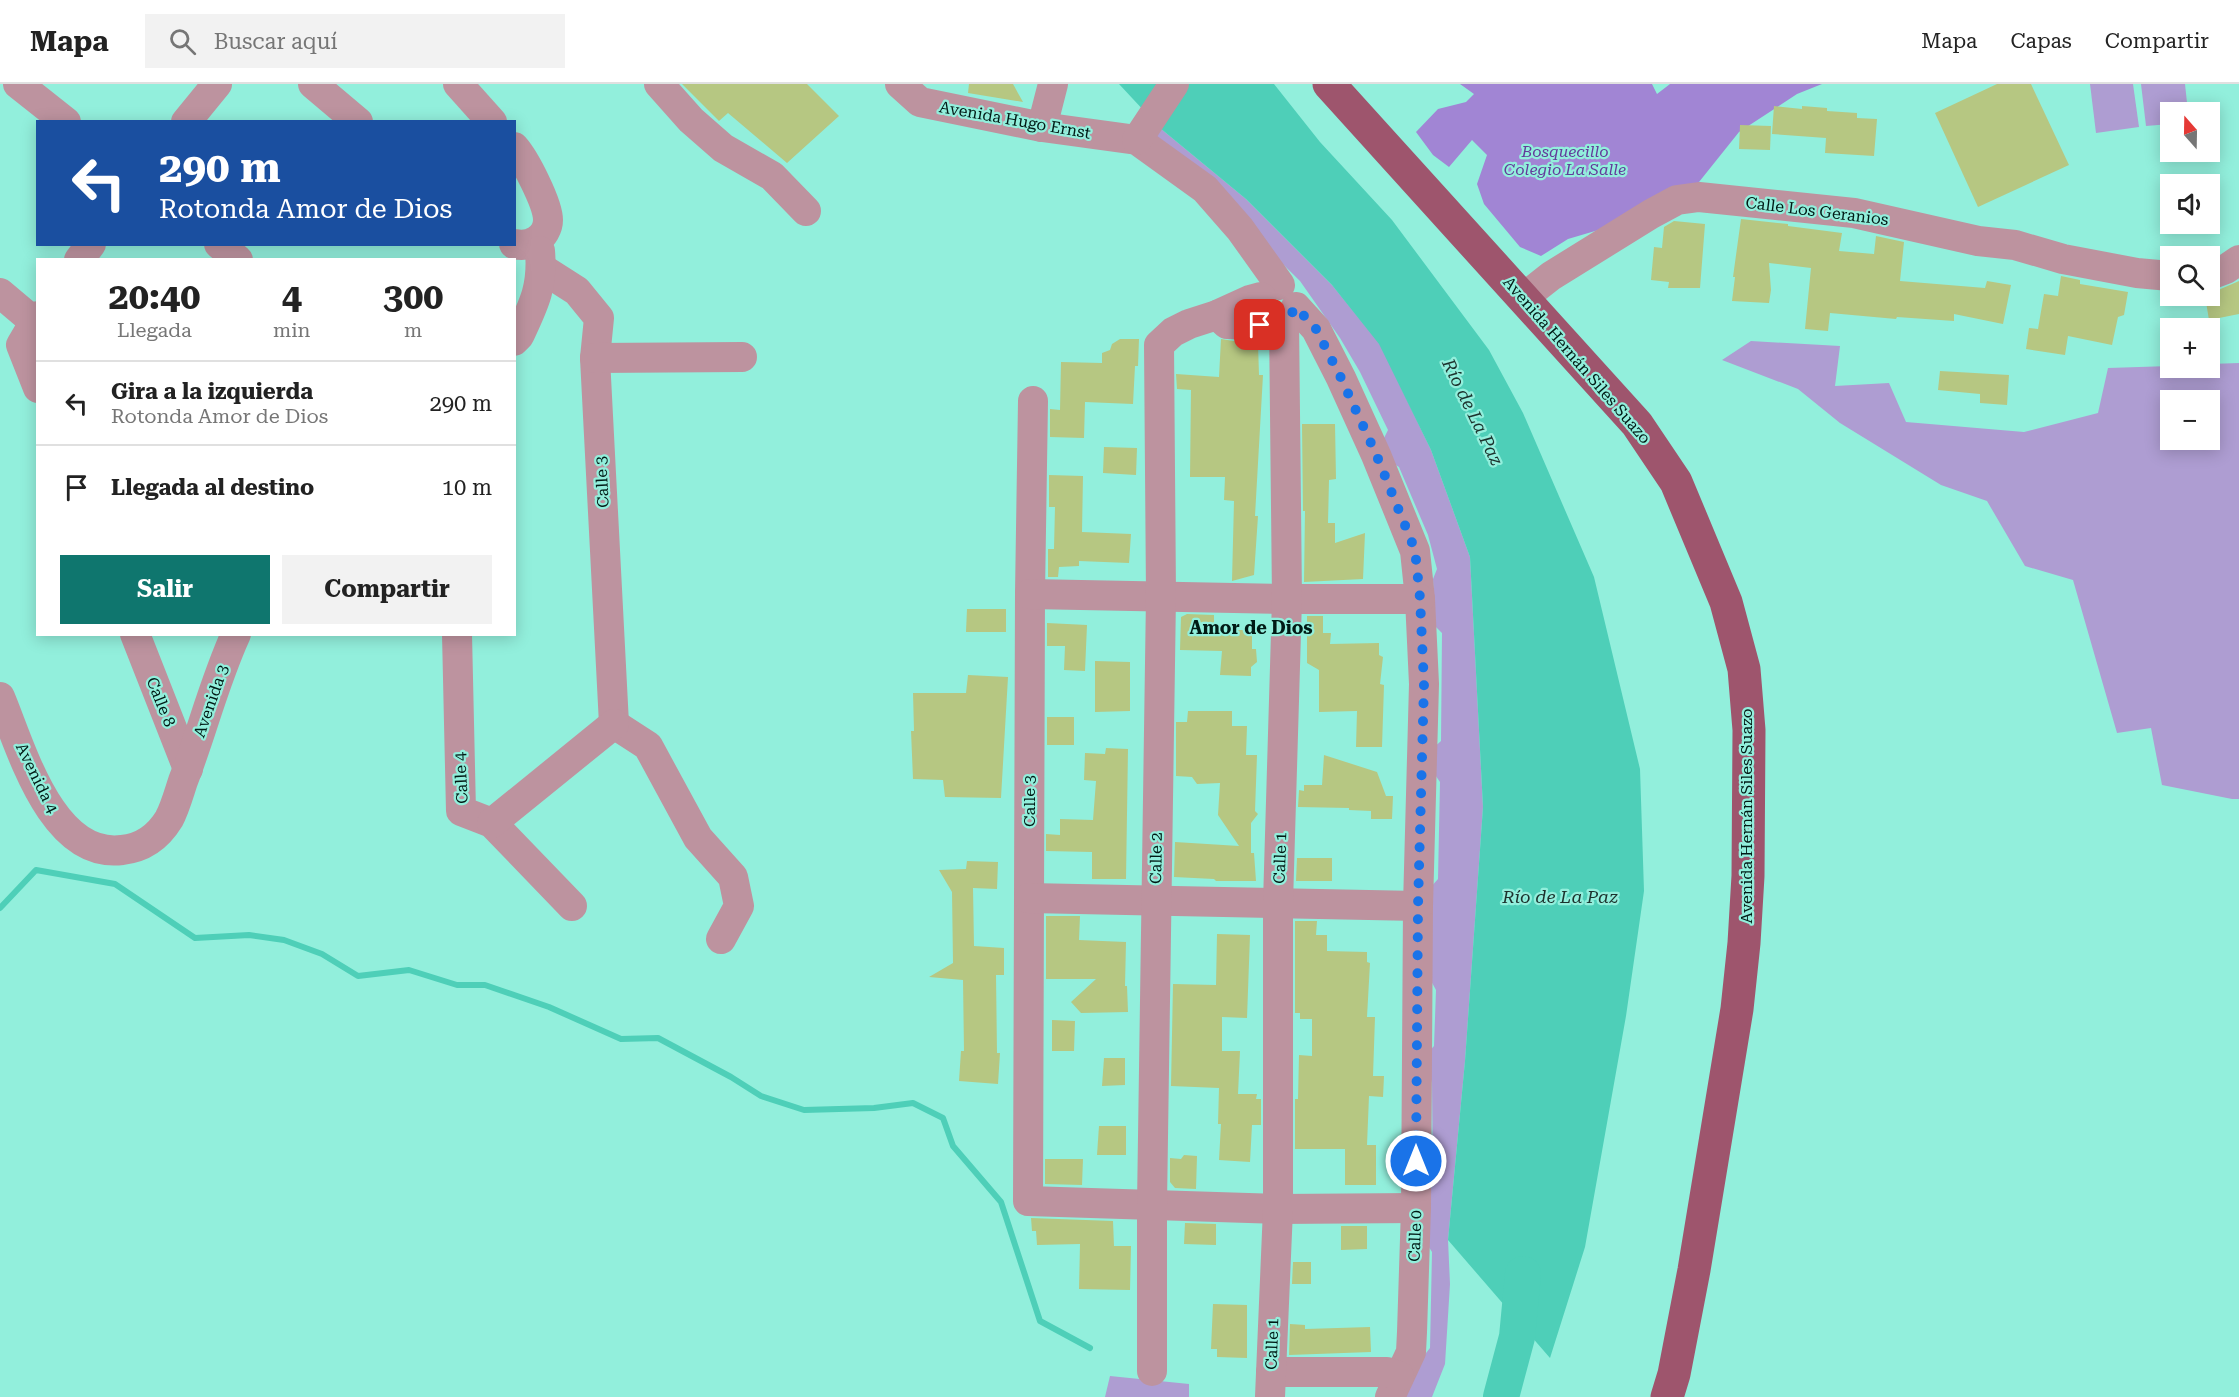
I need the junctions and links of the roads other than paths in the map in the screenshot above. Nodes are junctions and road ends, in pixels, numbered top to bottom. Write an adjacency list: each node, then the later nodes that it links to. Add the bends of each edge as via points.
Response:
1 (18, 84): 10 (street)
2 (217, 84): 11 (street)
3 (313, 84): 12 (street)
4 (458, 84): 13 (street)
5 (658, 84): 17 (street, via 723,148 772,176)
6 (900, 84): 14 (street, Avenida Hugo Ernst, via 920,102)
7 (1053, 84): 14 (street)
8 (1174, 84): 15 (street)
9 (1329, 84): 26 (main road, Avenida Hernán Siles Suazo)
10 (63, 120)
11 (188, 120)
12 (356, 120)
13 (490, 120)
14 (1042, 127): 15 (street, Avenida Hugo Ernst)
15 (1144, 130): 25 (street, Calle 0, via 1205,189 1240,230)
16 (516, 149): 19 (street, via 537,186 548,219 546,230)
17 (806, 211)
18 (221, 246): 20 (street)
19 (532, 250): 28 (street, via 538,296); 29 (street, Calle 3, via 577,291 599,318)
20 (236, 258)
21 (2239, 260): 22 (street)
22 (2220, 271)
23 (2160, 275): 26 (street, Calle Los Geranios, via 2063,259 2015,245 1978,241 1854,213 1699,197 1677,200 1651,214 1551,276)
24 (0, 293): 27 (street)
25 (1275, 298): 34 (street, Calle 2, via 1250,300 1189,324 1159,345); 35 (street, Calle 0, via 1316,329 1341,378 1415,550); 36 (street, Calle 1)
26 (1523, 298): 56 (main road, Avenida Hernán Siles Suazo, via 1637,424 1676,482 1726,602 1744,669 1749,781 1744,943 1737,1009 1694,1270)
27 (36, 321): 31 (street, via 21,345)
28 (516, 339)
29 (595, 357): 30 (street); 41 (street, Calle 3)
30 (742, 357)
31 (36, 383)
32 (1033, 401): 33 (street, Calle 3)
33 (1030, 594): 34 (street); 44 (street, Calle 3)
34 (1161, 596): 36 (street); 45 (street, Calle 2)
35 (1420, 598): 36 (street); 48 (street, Calle 0, via 1424,684)
36 (1287, 599): 46 (street, Calle 1)
37 (136, 636): 42 (street, Calle 8)
38 (235, 636): 42 (street, Avenida 3)
39 (457, 636): 43 (street, Calle 4, via 461,811)
40 (0, 697): 42 (street, Avenida 4, via 36,783 58,820 79,840 97,848 131,849 157,835 169,818)
41 (614, 724): 43 (street); 49 (street, via 648,746 698,838 733,877 739,906)
42 (188, 770)
43 (492, 823): 47 (street, Calle 4)
44 (1029, 898): 45 (street); 50 (street, Calle 3, via 1028,1201)
45 (1156, 901): 46 (street); 50 (street, Calle 2)
46 (1278, 903): 48 (street); 52 (street, Calle 1)
47 (572, 906)
48 (1418, 906): 51 (street, Calle 0)
49 (721, 939)
50 (1152, 1204): 52 (street); 53 (street, Calle 2)
51 (1416, 1208): 52 (street); 55 (street, Calle 0, via 1411,1352)
52 (1278, 1209): 54 (street, Calle 1)
53 (1152, 1371)
54 (1271, 1385): 55 (street, via 1387,1372)
55 (1394, 1386)
56 (1667, 1397)

